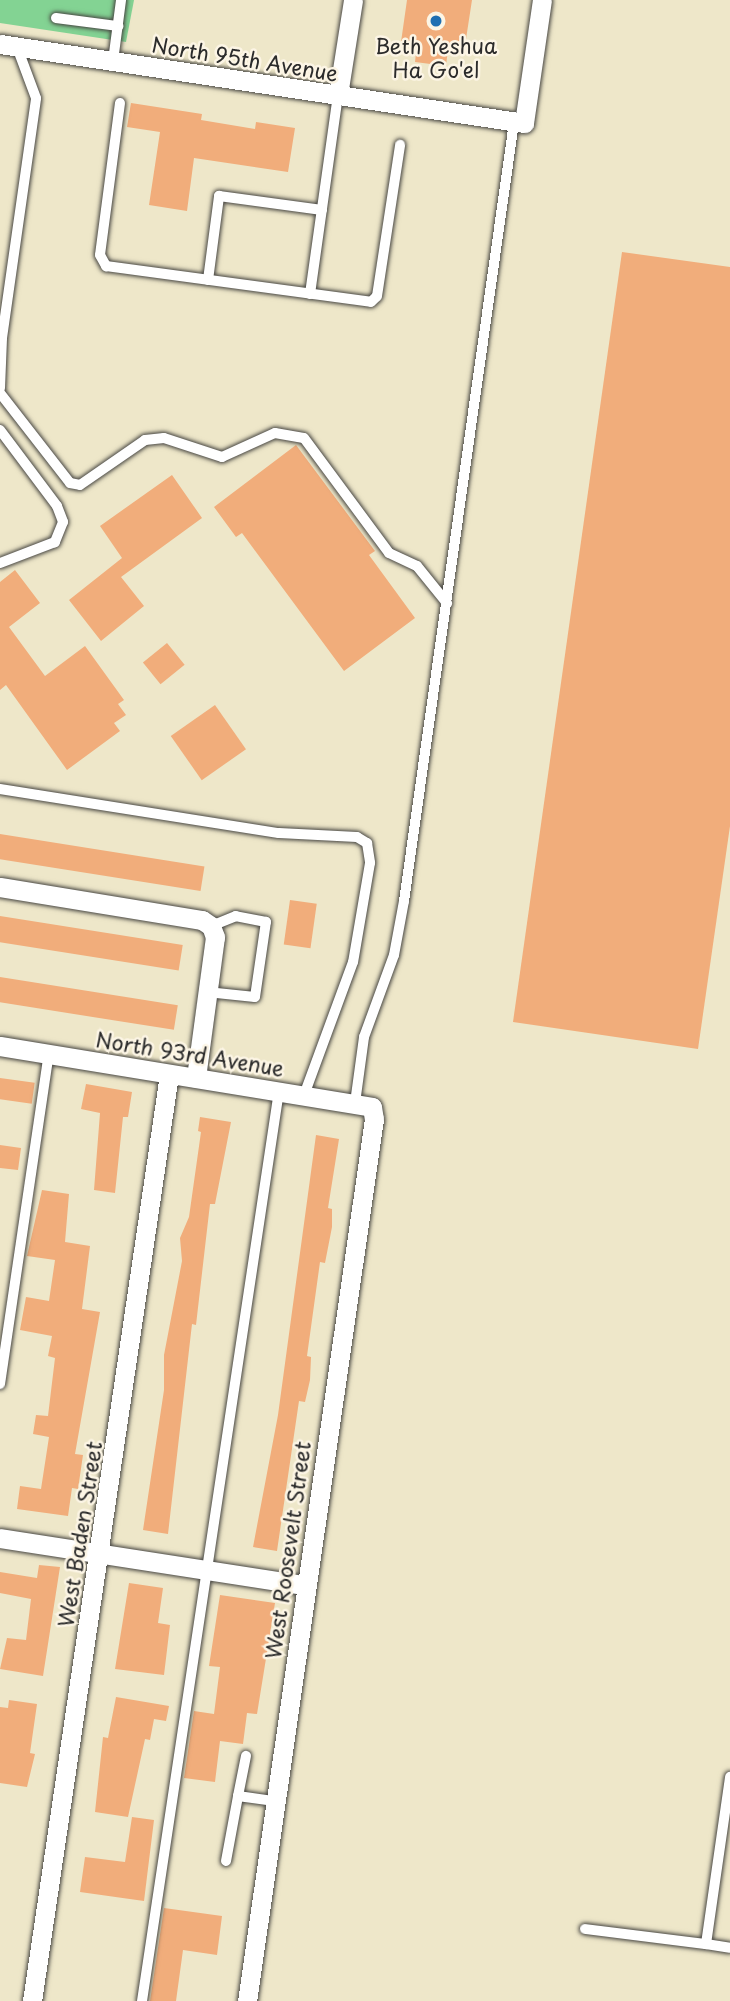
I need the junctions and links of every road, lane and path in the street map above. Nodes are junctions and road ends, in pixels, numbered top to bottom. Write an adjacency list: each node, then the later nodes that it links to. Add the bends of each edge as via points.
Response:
1 (121, 0): 5 (lane)
2 (353, 0): 8 (street)
3 (542, 0): 10 (street)
4 (55, 18): 5 (lane)
5 (118, 26): 7 (lane)
6 (9, 45): 7 (street, North 95th Avenue); 15 (lane, via 36,97)
7 (113, 61): 8 (street, North 95th Avenue)
8 (338, 95): 10 (street, North 95th Avenue); 12 (lane)
9 (120, 103): 13 (lane, via 100,255 106,266)
10 (519, 122): 19 (lane)
11 (400, 145): 14 (lane, via 377,296 371,302)
12 (322, 210): 13 (lane, via 219,196); 14 (lane)
13 (208, 280): 14 (lane)
14 (310, 294)
15 (1, 339): 16 (lane)
16 (0, 390): 19 (lane, via 70,483 80,485 145,440 164,438 222,457 275,433 304,438 389,553 417,566)
17 (0, 430): 18 (lane, via 57,506 63,527 48,546)
18 (0, 563)
19 (447, 603): 30 (lane, via 394,955 364,1037)
20 (0, 789): 29 (lane, via 279,833 357,837 367,843 370,863 353,962)
21 (0, 887): 22 (street, via 202,920)
22 (211, 926): 23 (street, via 215,937); 23 (lane, via 236,916 266,922 255,997)
23 (208, 992): 27 (street)
24 (0, 1046): 25 (street, North 93rd Avenue)
25 (49, 1054): 26 (street, North 93rd Avenue); 31 (lane)
26 (169, 1073): 27 (street, North 93rd Avenue); 33 (street, West Baden Street)
27 (196, 1078): 28 (street, North 93rd Avenue)
28 (279, 1091): 29 (street, North 93rd Avenue); 34 (lane)
29 (304, 1095): 30 (street, North 93rd Avenue)
30 (364, 1105): 35 (street, West Roosevelt Street, via 374,1119)
31 (0, 1384)
32 (0, 1538): 33 (street)
33 (99, 1553): 34 (street); 44 (street, West Baden Street)
34 (207, 1570): 35 (street); 45 (lane)
35 (304, 1585): 39 (street, West Roosevelt Street)
36 (246, 1756): 38 (lane)
37 (730, 1777): 42 (lane)
38 (238, 1796): 39 (lane); 40 (lane)
39 (275, 1801): 46 (street, West Roosevelt Street)
40 (226, 1861)
41 (585, 1928): 42 (lane)
42 (706, 1944): 43 (lane)
43 (730, 1948)
44 (32, 2001)
45 (142, 2001)
46 (247, 2001)

